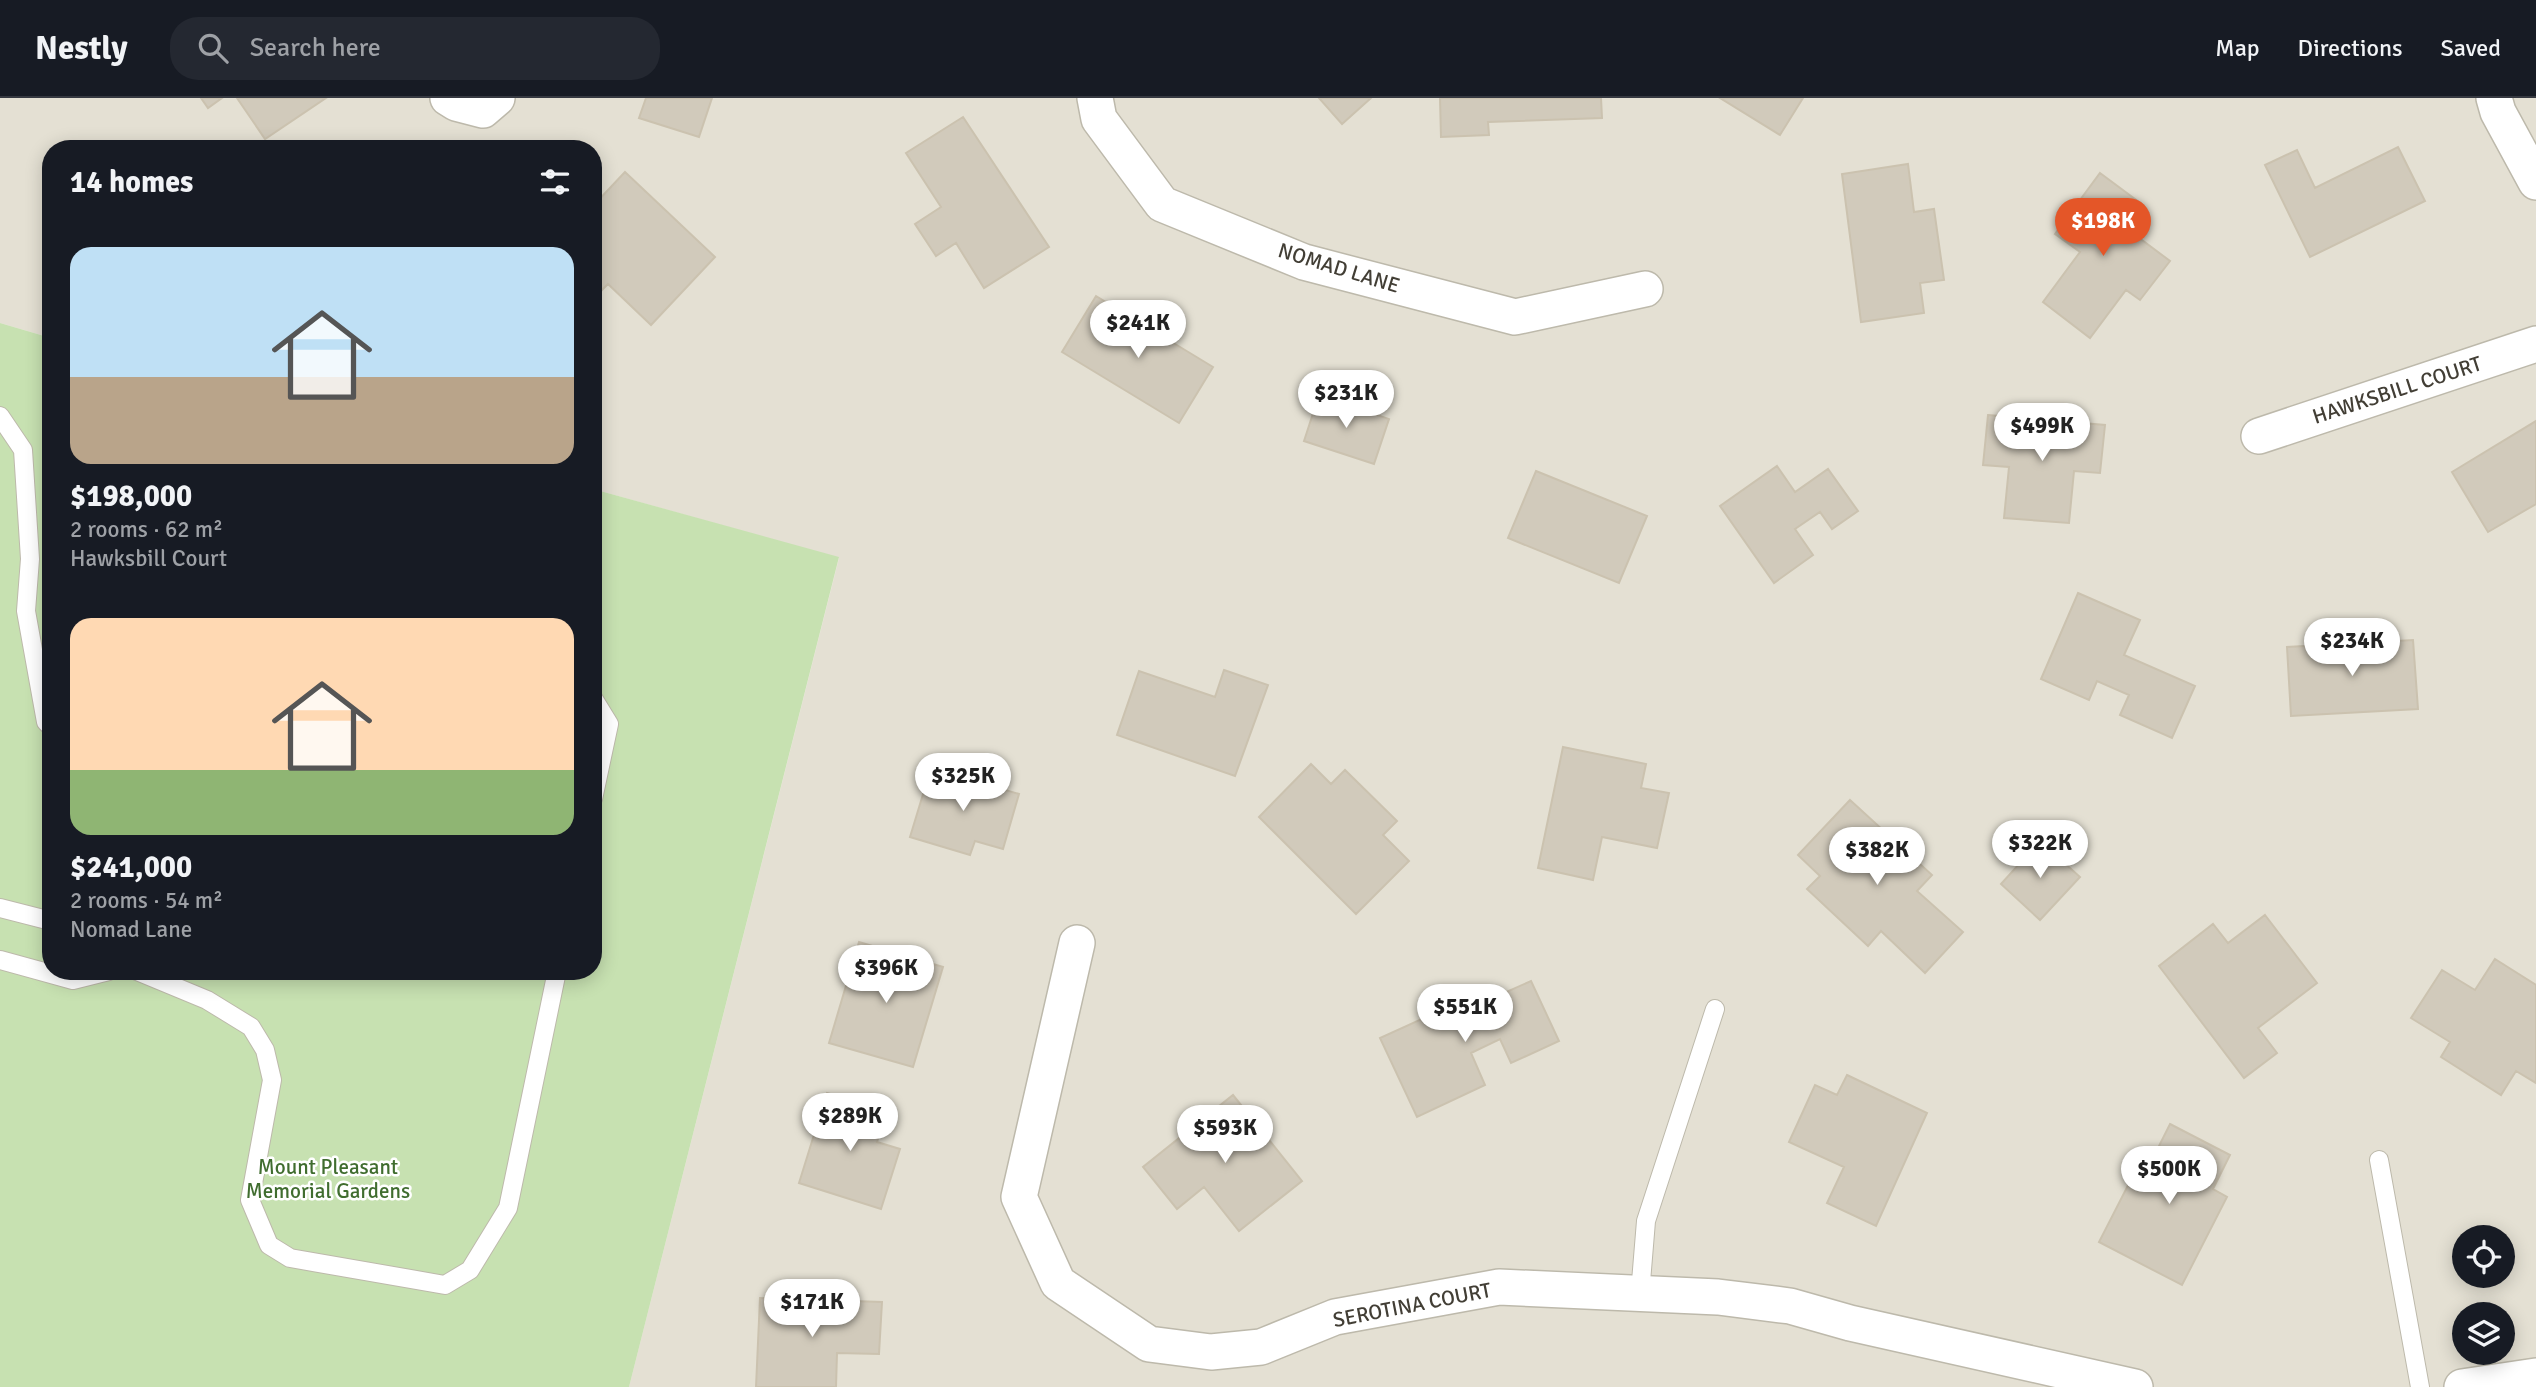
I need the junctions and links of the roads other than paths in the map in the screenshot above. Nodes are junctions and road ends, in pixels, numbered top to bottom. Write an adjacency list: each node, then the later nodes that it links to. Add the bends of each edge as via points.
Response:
1 (448, 98): 2 (street, via 483,110)
2 (497, 98)
3 (1095, 98): 6 (street, NOMAD LANE, via 1099,119 1162,204 1304,262 1515,317)
4 (2494, 98): 5 (street)
5 (2536, 183)
6 (1645, 289)
7 (2536, 344): 9 (street, HAWKSBILL COURT)
8 (0, 416): 10 (lane, via 23,450 30,559 26,611)
9 (2259, 436)
10 (42, 700)
11 (602, 713): 12 (lane, via 609,724)
12 (602, 757)
13 (0, 908): 14 (lane)
14 (42, 919)
15 (1077, 943): 22 (street, SEROTINA COURT, via 1019,1197 1058,1283 1149,1345 1211,1352 1261,1348 1335,1317 1499,1287)
16 (0, 960): 17 (lane)
17 (42, 972)
18 (159, 980): 19 (lane, via 208,1000 251,1027 265,1050 272,1080 250,1200 269,1245 290,1258 445,1285 470,1270 508,1209)
19 (555, 980)
20 (1715, 1009): 22 (lane, via 1646,1221)
21 (2379, 1160): 25 (lane)
22 (1640, 1294): 24 (street, SEROTINA COURT, via 1790,1306)
23 (2536, 1376): 26 (street)
24 (2135, 1387)
25 (2420, 1387)
26 (2462, 1387)

